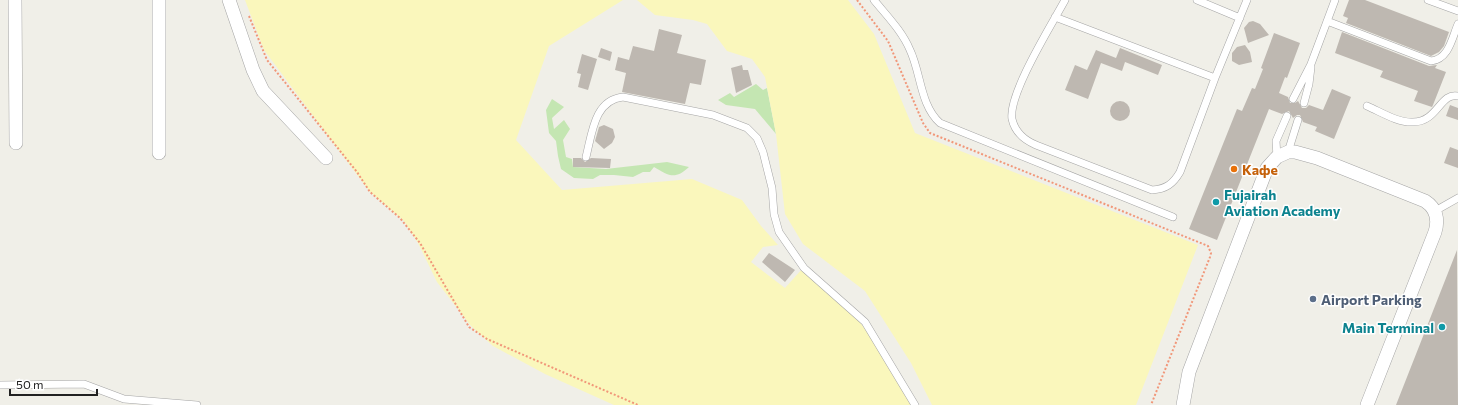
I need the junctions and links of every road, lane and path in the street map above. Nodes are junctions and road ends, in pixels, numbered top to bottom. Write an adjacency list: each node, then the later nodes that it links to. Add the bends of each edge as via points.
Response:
1 (15, 0): 25 (street)
2 (159, 0): 26 (street)
3 (229, 0): 29 (street, via 253,70 263,91)
4 (857, 0): 37 (path, via 888,41 923,123 930,133 1205,244 1210,249 1210,257)
5 (874, 0): 32 (lane, via 910,49 928,107 940,123)
6 (1065, 0): 13 (lane)
7 (1197, 0): 14 (lane)
8 (1247, 0): 14 (lane)
9 (1335, 0): 15 (lane)
10 (1428, 0): 11 (lane)
11 (1458, 11)
12 (248, 14): 35 (path, via 268,60 370,192 400,218 420,243 469,327 487,339)
13 (1055, 17): 18 (lane); 18 (lane, via 1034,55 1015,101 1012,110 1015,128 1027,142 1143,188 1161,190 1176,180)
14 (1240, 18): 18 (lane)
15 (1327, 21): 16 (lane, via 1431,61 1443,57); 17 (lane)
16 (1458, 24)
17 (1311, 64): 20 (lane); 21 (lane)
18 (1215, 78)
19 (1458, 96): 22 (lane, via 1446,97 1434,114 1415,122 1401,120)
20 (1293, 99)
21 (1304, 103)
22 (1367, 106)
23 (1287, 116): 27 (lane, via 1276,142)
24 (1298, 120): 27 (lane)
25 (16, 142)
26 (159, 154)
27 (1282, 154): 31 (street, via 1295,152 1317,158 1424,201); 38 (street, via 1267,168 1189,372)
28 (586, 157): 36 (lane, via 595,123 604,105 614,98 623,97 713,115 747,128 757,138 763,152 779,232 804,268 865,322)
29 (326, 158)
30 (1458, 198): 31 (lane)
31 (1435, 211): 39 (street, via 1435,232)
32 (1173, 217)
33 (0, 385): 34 (lane, via 84,384 124,399)
34 (197, 405)
35 (638, 405)
36 (915, 405)
37 (1151, 405)
38 (1183, 405)
39 (1367, 405)

